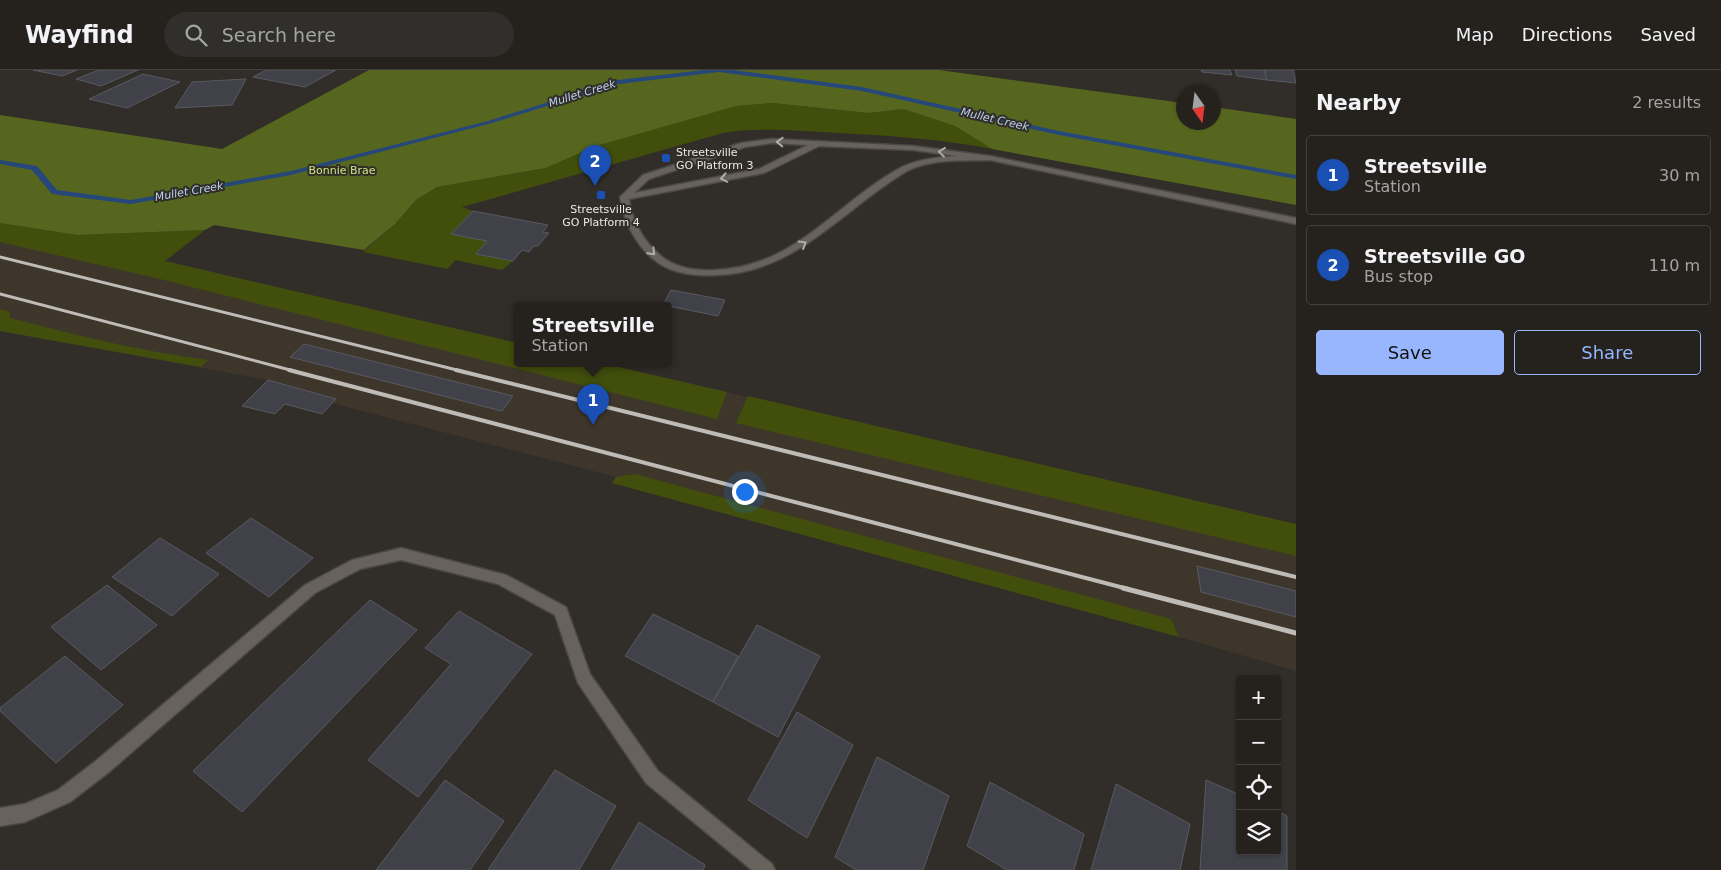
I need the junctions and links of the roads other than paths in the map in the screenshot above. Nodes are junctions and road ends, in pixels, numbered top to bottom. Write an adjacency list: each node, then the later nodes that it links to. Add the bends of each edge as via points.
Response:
1 (818, 143): 2 (lane, one-way to 1, via 913,148); 3 (lane, one-way to 3, via 761,171); 3 (lane, one-way to 3, via 772,141 744,145 646,176)
2 (990, 158): 3 (lane, one-way to 2, via 625,212 636,231 650,251 664,263 679,270 718,273 743,269 784,255 812,239 889,178 912,166 940,159); 4 (lane)
3 (624, 197)
4 (1296, 221)
5 (0, 817): 6 (lane, via 25,813 64,796 310,589 357,564 401,554 501,579 561,611 583,678 652,777)
6 (766, 870)

